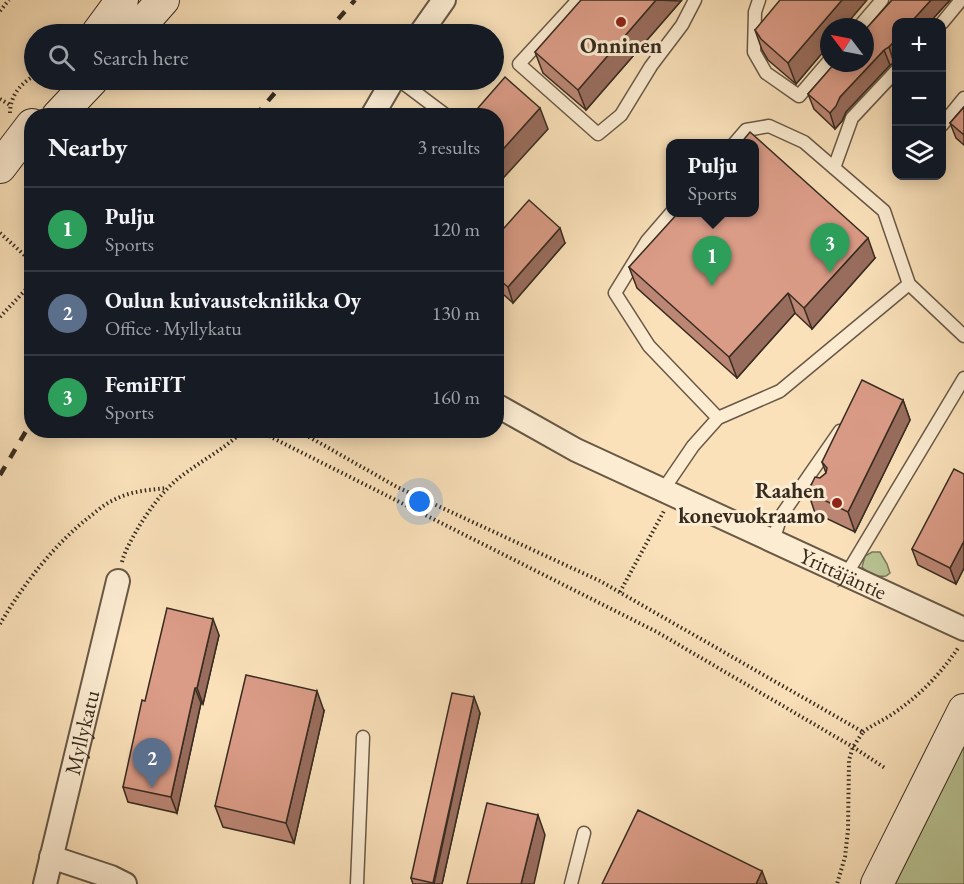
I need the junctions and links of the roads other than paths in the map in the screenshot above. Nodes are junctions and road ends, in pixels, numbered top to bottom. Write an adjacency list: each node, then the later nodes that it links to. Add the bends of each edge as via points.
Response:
1 (122, 0): 11 (main road)
2 (163, 0): 12 (main road)
3 (444, 0): 13 (street)
4 (578, 0): 5 (lane, via 519,64 598,134 621,115)
5 (695, 0)
6 (759, 0): 14 (lane, via 754,52 766,74 799,96)
7 (882, 0): 9 (lane)
8 (962, 0): 10 (lane)
9 (867, 18)
10 (946, 18)
11 (104, 24)
12 (142, 24)
13 (427, 24)
14 (820, 72)
15 (896, 72): 30 (lane, via 852,117)
16 (53, 90): 21 (main road)
17 (83, 90): 22 (main road)
18 (387, 90): 23 (street)
19 (412, 90): 24 (lane)
20 (964, 98): 25 (lane)
21 (34, 108)
22 (66, 108)
23 (377, 108)
24 (436, 108)
25 (946, 120)
26 (24, 121): 29 (main road)
27 (738, 139): 30 (lane, via 746,130 770,126 804,142)
28 (24, 153): 31 (main road)
29 (0, 167)
30 (834, 168): 33 (lane, via 884,211)
31 (0, 179)
32 (668, 217): 37 (lane, via 647,241 615,292 649,346)
33 (909, 284): 34 (lane); 37 (lane, via 780,391)
34 (964, 336)
35 (964, 378): 41 (lane)
36 (504, 410): 39 (street, Yrittäjäntie, via 576,450)
37 (718, 418): 39 (lane, via 693,446)
38 (846, 422): 40 (lane, via 811,483 781,516)
39 (668, 493): 40 (street, Yrittäjäntie)
40 (773, 541): 41 (street, Yrittäjäntie)
41 (846, 575): 43 (street, Yrittäjäntie)
42 (118, 581): 47 (street, Myllykatu)
43 (962, 637)
44 (964, 710): 52 (main road)
45 (363, 737): 50 (lane)
46 (584, 833): 51 (lane)
47 (51, 857): 48 (street, Myllykatu); 49 (street)
48 (45, 884)
49 (125, 884)
50 (357, 884)
51 (571, 884)
52 (877, 884)

